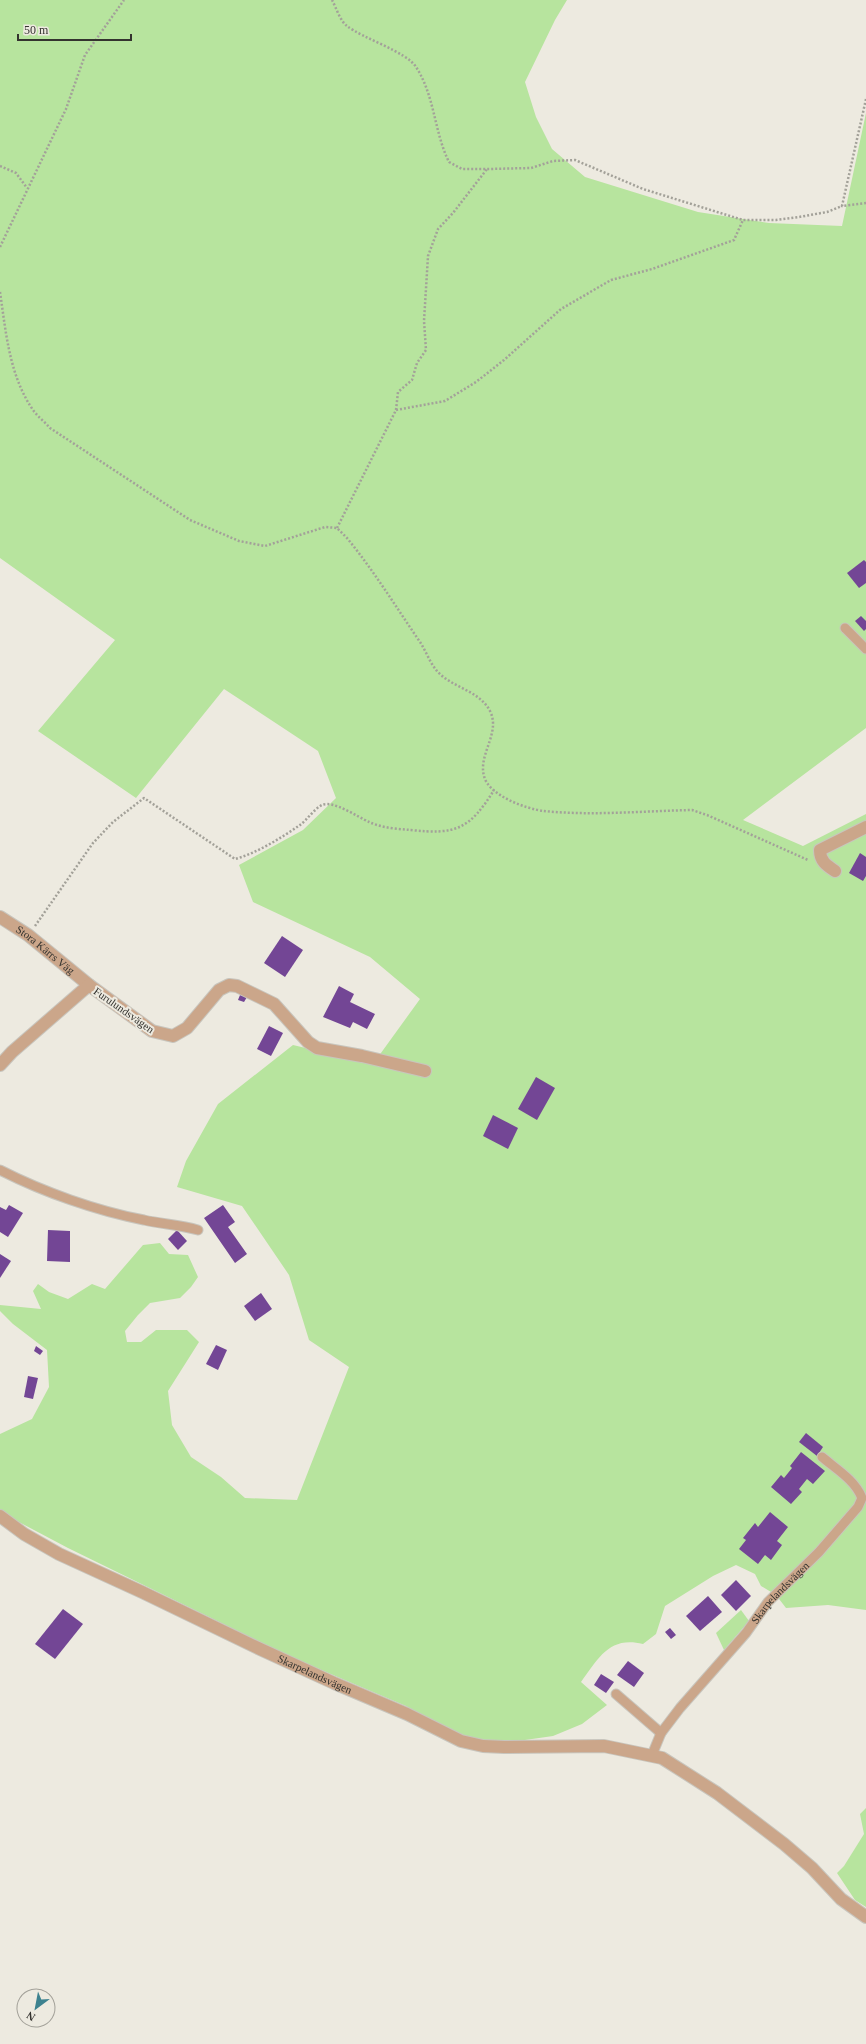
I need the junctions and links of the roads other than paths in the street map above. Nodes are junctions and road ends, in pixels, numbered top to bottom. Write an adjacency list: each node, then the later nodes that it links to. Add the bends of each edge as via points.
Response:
1 (845, 628): 2 (lane)
2 (866, 649)
3 (866, 827): 4 (street, via 820,850 820,858)
4 (835, 871)
5 (0, 917): 6 (street, Stora Kärrs Väg, via 28,935)
6 (89, 985): 7 (street, Furulundsvägen); 8 (street, Furulundsvägen, via 152,1031 173,1036 187,1028 219,990 229,985 237,986 274,1004 308,1042 317,1048)
7 (0, 1065)
8 (425, 1071)
9 (0, 1170): 10 (lane, via 36,1187 96,1208)
10 (198, 1230)
11 (822, 1457): 14 (lane, Skarpelandsvägen, via 854,1483 862,1498 858,1507 819,1552 768,1602 746,1633)
12 (0, 1516): 15 (street, Skarpelandsvägen, via 24,1534 59,1554 461,1741 504,1748 604,1746)
13 (616, 1694): 14 (lane)
14 (661, 1733): 15 (lane, Skarpelandsvägen)
15 (652, 1755): 16 (street, Skarpelandsvägen, via 685,1772 755,1821 800,1857 841,1899)
16 (866, 1917)

